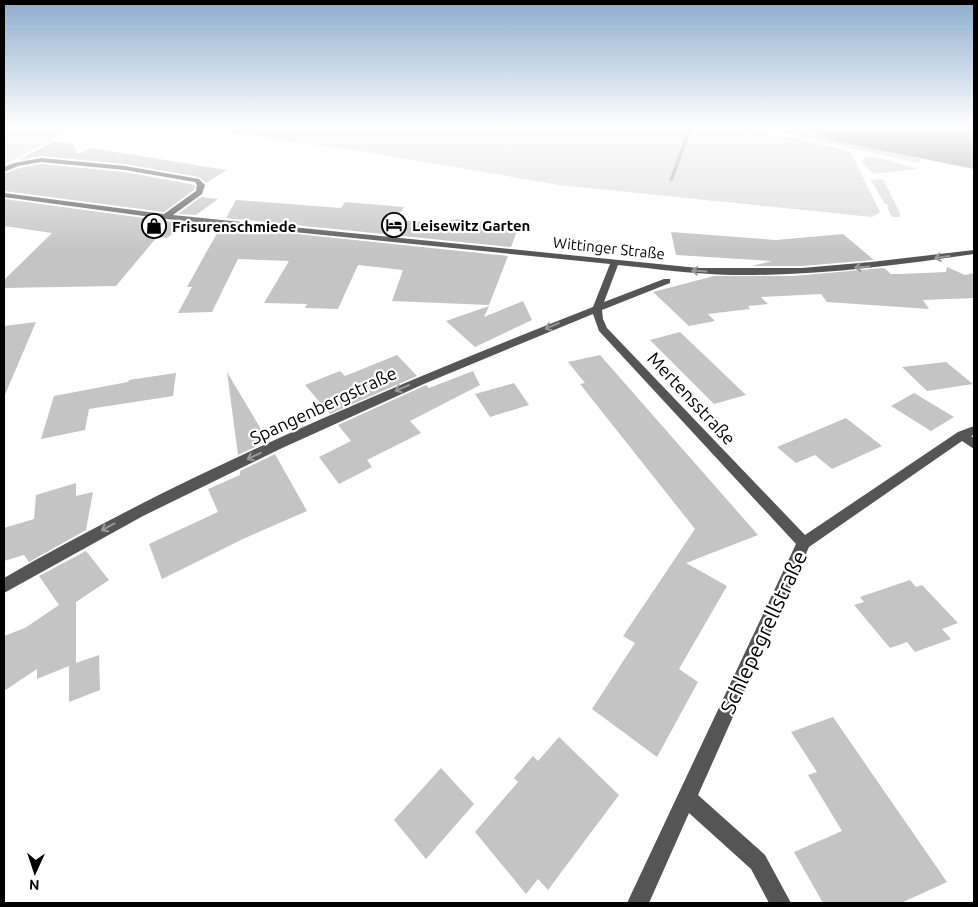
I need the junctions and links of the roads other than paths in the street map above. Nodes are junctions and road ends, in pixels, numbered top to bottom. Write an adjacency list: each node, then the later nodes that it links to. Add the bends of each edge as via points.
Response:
1 (127, 168): 3 (street, via 197,180 201,185 199,192)
2 (4, 195): 3 (street, Wittinger Straße)
3 (166, 218): 5 (street, Wittinger Straße, via 346,233)
4 (974, 252): 5 (street, Wittinger Straße, one-way to 5, via 884,266 734,273)
5 (615, 262): 7 (street)
6 (667, 281): 7 (street, Spangenbergstraße)
7 (597, 308): 9 (street, Mertensstraße, via 598,319 604,329); 10 (street, Spangenbergstraße, one-way to 10, via 394,391 169,495 51,557)
8 (970, 437): 9 (street, Schlepegrellstraße)
9 (804, 542): 11 (street, Schlepegrellstraße)
10 (4, 586)
11 (687, 798): 12 (street, Schlepegrellstraße); 13 (street, via 758,862)
12 (638, 903)
13 (780, 903)

